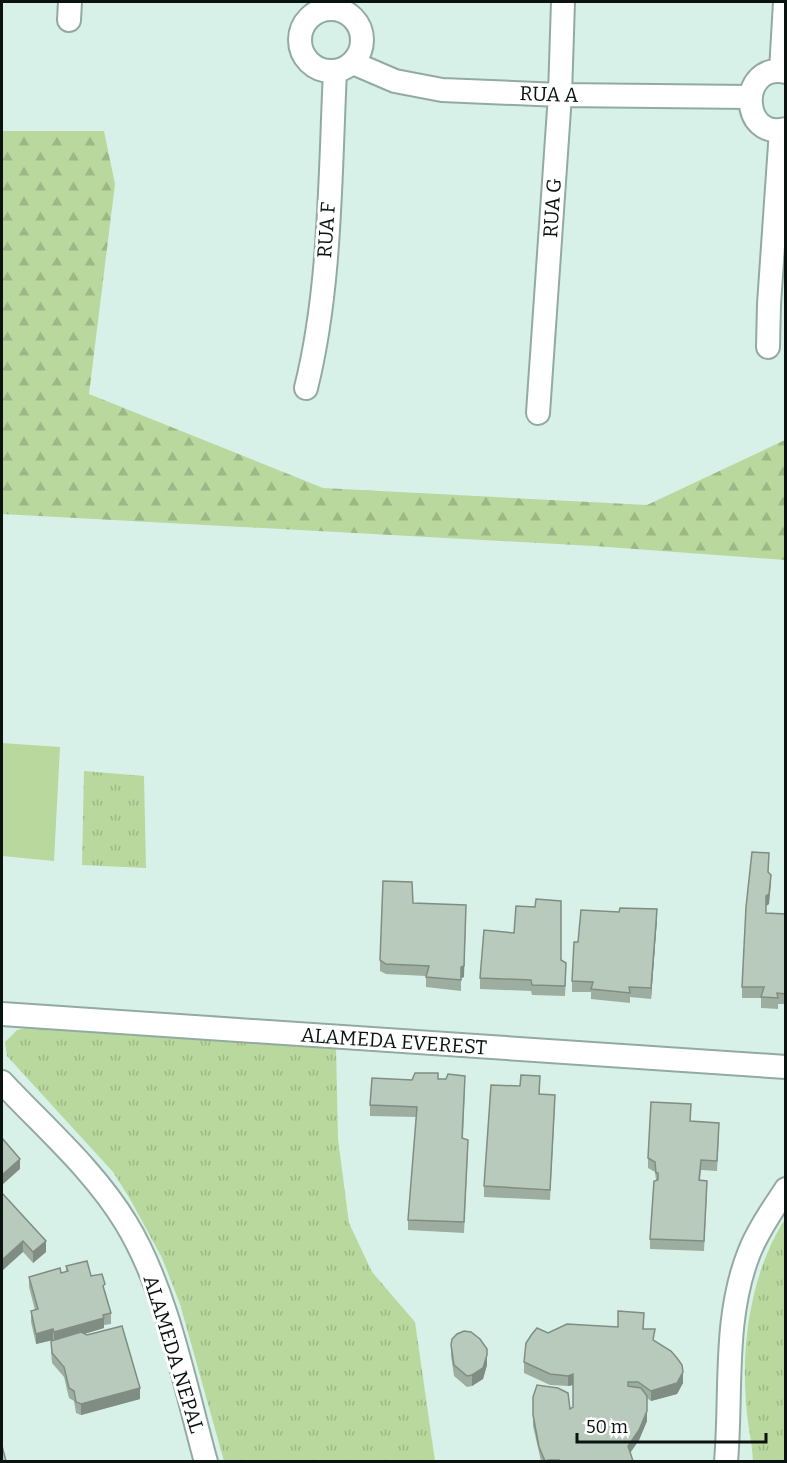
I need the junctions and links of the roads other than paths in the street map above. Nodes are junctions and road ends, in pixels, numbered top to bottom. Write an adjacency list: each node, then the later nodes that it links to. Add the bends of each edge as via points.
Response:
1 (563, 2): 6 (street, RUA G)
2 (785, 2): 5 (street)
3 (313, 8): 4 (street, via 302,31 302,51 307,60 324,71); 4 (street, via 343,12 352,17 362,34 359,54)
4 (344, 67): 6 (street, RUA A, via 442,90); 10 (street, RUA F, via 317,345)
5 (783, 72): 7 (street, via 764,75 752,88)
6 (560, 95): 7 (street, RUA A); 11 (street, RUA G)
7 (750, 97): 8 (street, via 757,121 772,129)
8 (783, 129): 9 (street)
9 (768, 347)
10 (306, 388)
11 (538, 413)
12 (2, 1014): 13 (street, ALAMEDA EVEREST)
13 (786, 1067)
14 (2, 1082): 16 (street, ALAMEDA NEPAL, via 88,1173 127,1224 163,1304)
15 (786, 1189): 17 (street, via 750,1252 737,1293 731,1337)
16 (206, 1461)
17 (726, 1461)

